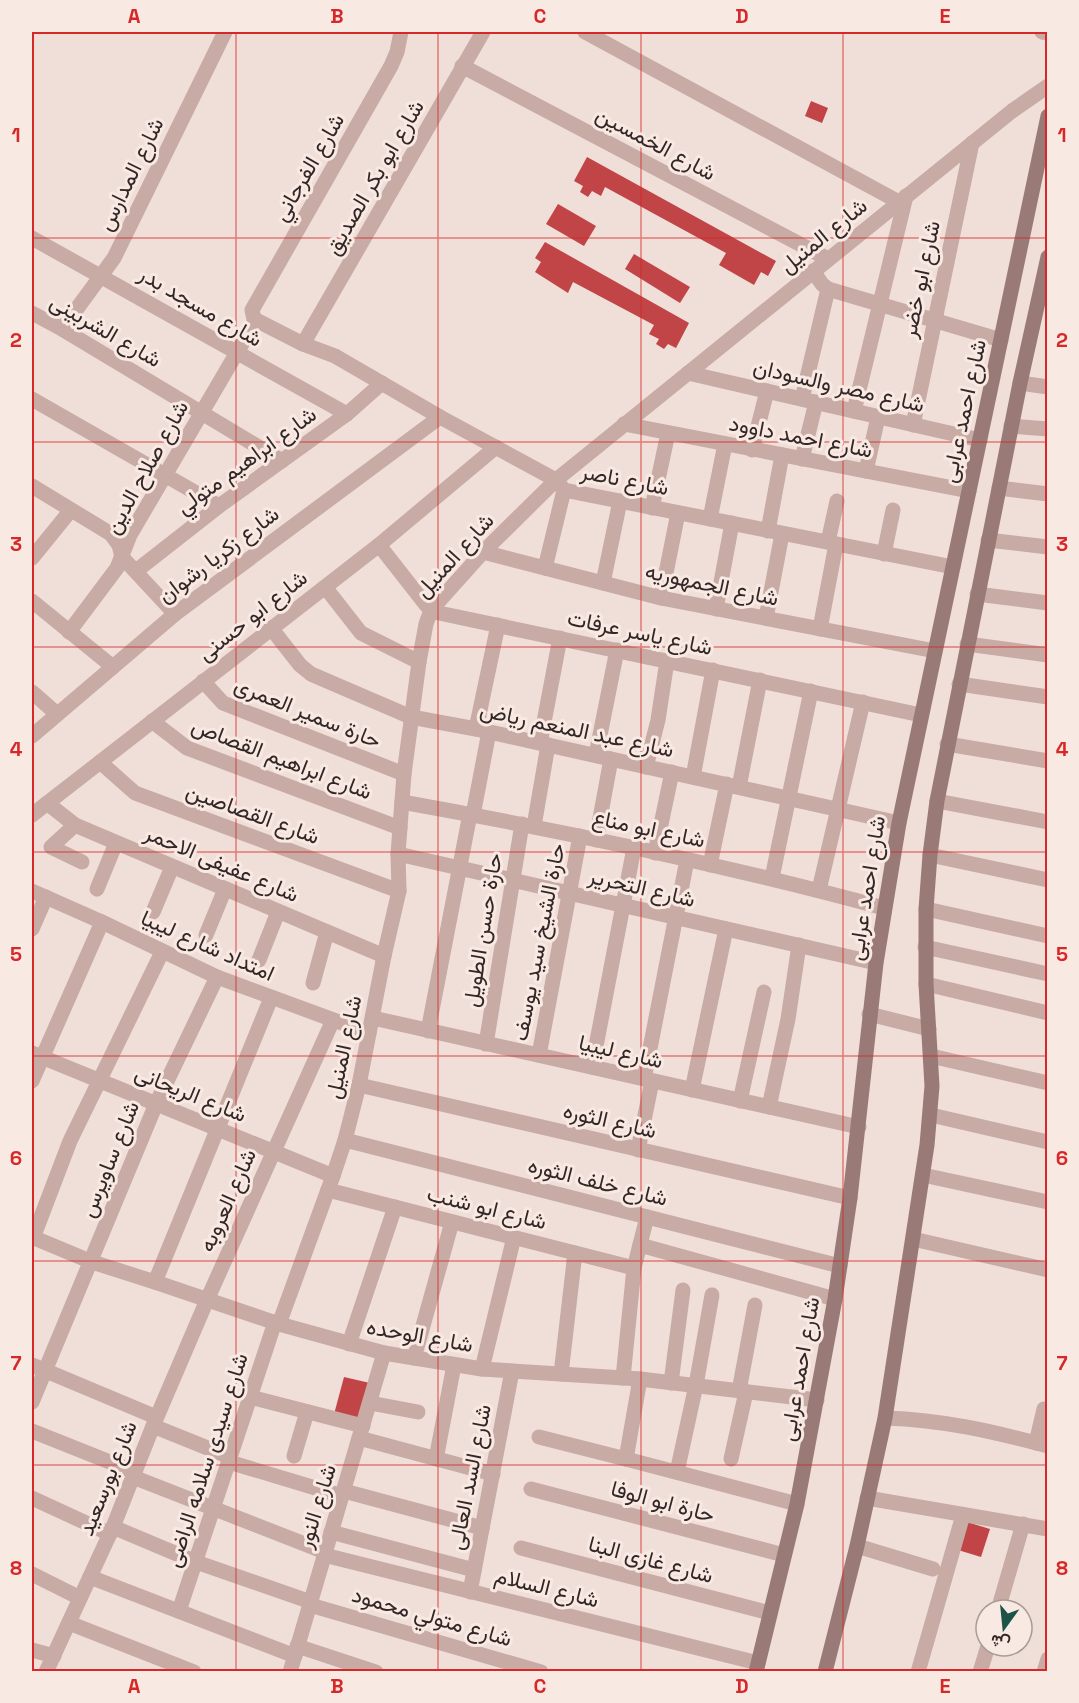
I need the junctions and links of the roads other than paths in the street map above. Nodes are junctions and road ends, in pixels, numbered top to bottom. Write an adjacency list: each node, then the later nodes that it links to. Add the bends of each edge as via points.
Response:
1 (225, 32): 16 (street, شارع المدارس)
2 (401, 32): 21 (street, شارع الفرجاني, via 391,66 252,310)
3 (483, 32): 7 (street, شارع ابو بكر الصديق)
4 (585, 32): 11 (street)
5 (1042, 32): 6 (street)
6 (1047, 33)
7 (462, 66): 14 (street, شارع الخمسين); 25 (street, شارع ابو بكر الصديق)
8 (1047, 86): 10 (street, شارع المنيل)
9 (1047, 116): 24 (street, شارع احمد عرابى)
10 (972, 144): 11 (street, شارع المنيل); 22 (street, شارع ابو خضر)
11 (903, 199): 14 (street, شارع المنيل); 19 (street)
12 (32, 238): 16 (street, شارع مسجد بدر)
13 (1047, 257): 18 (street)
14 (828, 260): 15 (street, شارع المنيل)
15 (813, 271): 17 (street); 27 (street, شارع المنيل)
16 (102, 276): 23 (street, شارع المدارس); 26 (street, شارع مسجد بدر)
17 (828, 290): 19 (street); 33 (street)
18 (1042, 303): 28 (street)
19 (880, 305): 22 (street); 34 (street)
20 (32, 313): 23 (street, شارع الشربينى)
21 (256, 320): 25 (street, شارع ناصر); 26 (street, شارع صلاح الدين)
22 (934, 321): 24 (street); 40 (street, شارع ابو خضر)
23 (62, 329): 35 (street, شارع الشربينى)
24 (1001, 340): 44 (street, شارع احمد عرابى)
25 (303, 344): 29 (street, شارع ناصر, via 335,356)
26 (237, 353): 35 (street, شارع صلاح الدين); 36 (street, شارع مسجد بدر)
27 (688, 373): 31 (street, شارع مصر والسودان); 39 (street, شارع المنيل)
28 (1020, 382): 30 (street); 41 (street)
29 (382, 383): 36 (street, شارع ابراهيم متولي); 37 (street, شارع ناصر)
30 (1047, 387)
31 (768, 391): 33 (street, شارع مصر والسودان); 47 (street)
32 (32, 399): 52 (street)
33 (809, 401): 34 (street, شارع مصر والسودان); 49 (street)
34 (854, 411): 38 (street, شارع مصر والسودان)
35 (202, 413): 50 (street, شارع الشربينى); 52 (street, شارع صلاح الدين)
36 (347, 414): 50 (street, شارع ابراهيم متولي)
37 (440, 417): 46 (street, شارع ناصر); 87 (street, شارع زكريا رشوان)
38 (879, 417): 40 (street, شارع مصر والسودان); 51 (street)
39 (624, 424): 43 (street, شارع احمد داوود); 53 (street, شارع المنيل)
40 (913, 425): 44 (street, شارع مصر والسودان)
41 (1011, 426): 42 (street); 55 (street)
42 (1047, 429)
43 (668, 433): 45 (street, شارع احمد داوود); 61 (street)
44 (980, 440): 56 (street, شارع احمد عرابى)
45 (724, 444): 47 (street, شارع احمد داوود); 65 (street)
46 (496, 447): 53 (street, شارع ناصر); 70 (street, شارع ابو حسنى)
47 (752, 450): 48 (street, شارع احمد داوود)
48 (782, 455): 49 (street, شارع احمد داوود); 67 (street)
49 (802, 459): 51 (street, شارع احمد داوود)
50 (282, 460): 60 (street, شارع ابراهيم متولي)
51 (866, 471): 56 (street, شارع احمد داوود)
52 (166, 476): 60 (street); 74 (street, شارع صلاح الدين, via 130,535)
53 (560, 485): 58 (street, شارع ناصر); 72 (street, شارع المنيل); 77 (street)
54 (32, 486): 62 (street)
55 (999, 488): 57 (street); 68 (street)
56 (969, 491): 76 (street, شارع احمد عرابى)
57 (1047, 494)
58 (620, 501): 61 (street, شارع ناصر); 79 (street)
59 (837, 501): 69 (street)
60 (219, 506): 78 (street, شارع ابراهيم متولي)
61 (652, 508): 64 (street, شارع ناصر)
62 (71, 510): 74 (street, via 111,534); 75 (street)
63 (893, 510): 73 (street)
64 (678, 513): 65 (street, شارع ناصر); 82 (street)
65 (710, 519): 66 (street, شارع ناصر)
66 (732, 523): 67 (street, شارع ناصر); 85 (street)
67 (775, 532): 69 (street, شارع ناصر); 88 (street)
68 (988, 540): 71 (street); 81 (street)
69 (832, 543): 73 (street, شارع ناصر); 91 (street)
70 (379, 545): 80 (street, شارع ابو حسنى); 86 (street)
71 (1047, 547)
72 (483, 552): 77 (street, شارع الجمهوريه); 86 (street, شارع المنيل)
73 (884, 554): 76 (street, شارع ناصر)
74 (122, 557): 78 (street); 92 (street, شارع صلاح الدين)
75 (32, 558)
76 (953, 567): 96 (street, شارع احمد عرابى)
77 (545, 568): 79 (street, شارع الجمهوريه)
78 (136, 571): 87 (street)
79 (603, 583): 82 (street, شارع الجمهوريه)
80 (325, 587): 90 (street, شارع ابو حسنى); 99 (street, via 361,633)
81 (977, 594): 84 (street); 94 (street)
82 (661, 598): 85 (street, شارع الجمهوريه)
83 (32, 601): 92 (street)
84 (1047, 603)
85 (716, 609): 88 (street, شارع الجمهوريه)
86 (431, 610): 89 (street, شارع ياسر عرفات); 99 (street, شارع المنيل)
87 (175, 614): 100 (street, شارع زكريا رشوان)
88 (766, 618): 91 (street, شارع الجمهوريه)
89 (498, 625): 93 (street, شارع ياسر عرفات); 113 (street)
90 (271, 628): 103 (street, شارع ابو حسنى); 111 (street, شارع عبد المنعم رياض, via 311,674)
91 (819, 629): 96 (street, شارع الجمهوريه)
92 (69, 632): 100 (street)
93 (560, 638): 95 (street, شارع ياسر عرفات); 115 (street, حارة حسن الطويل)
94 (967, 644): 97 (street); 104 (street)
95 (617, 650): 98 (street, شارع ياسر عرفات); 117 (street)
96 (935, 651): 110 (street, شارع احمد عرابى)
97 (1047, 656)
98 (667, 661): 101 (street, شارع ياسر عرفات); 121 (street)
99 (419, 662): 111 (street, شارع المنيل)
100 (112, 667): 109 (street, شارع زكريا رشوان)
101 (713, 670): 102 (street, شارع ياسر عرفات); 124 (street)
102 (760, 680): 105 (street, شارع ياسر عرفات); 125 (street)
103 (203, 681): 112 (street, شارع ابو حسنى); 123 (street, حارة سمير العمرى, via 223,703)
104 (959, 684): 107 (street); 116 (street)
105 (811, 691): 108 (street, شارع ياسر عرفات); 126 (street)
106 (32, 692): 109 (street)
107 (1047, 697)
108 (863, 702): 110 (street, شارع ياسر عرفات); 130 (street)
109 (57, 714): 114 (street, شارع زكريا رشوان)
110 (921, 715): 134 (street, شارع احمد عرابى)
111 (411, 717): 113 (street, شارع عبد المنعم رياض); 123 (street, شارع المنيل)
112 (152, 721): 120 (street, شارع ابو حسنى); 137 (street, شارع ابراهيم القصاص, via 187,748)
113 (483, 730): 115 (street, شارع عبد المنعم رياض); 131 (street)
114 (32, 736)
115 (544, 744): 117 (street, شارع عبد المنعم رياض); 136 (street, حارة حسن الطويل)
116 (947, 744): 119 (street); 127 (street)
117 (596, 755): 118 (street, شارع عبد المنعم رياض)
118 (611, 759): 121 (street, شارع عبد المنعم رياض); 139 (street)
119 (1047, 761)
120 (100, 762): 129 (street, شارع ابو حسنى); 156 (street, شارع القصاصين, via 135,793)
121 (646, 767): 122 (street, شارع عبد المنعم رياض)
122 (672, 772): 124 (street, شارع عبد المنعم رياض); 142 (street)
123 (404, 774): 128 (street, شارع المنيل)
124 (693, 777): 125 (street, شارع عبد المنعم رياض)
125 (733, 786): 126 (street, شارع عبد المنعم رياض); 147 (street)
126 (789, 798): 130 (street, شارع عبد المنعم رياض); 150 (street)
127 (937, 801): 133 (street); 144 (street)
128 (402, 802): 131 (street, شارع ابو مناع); 137 (street, شارع المنيل)
129 (47, 803): 132 (street, شارع ابو حسنى); 135 (street, شارع عفيفى الاحمر)
130 (838, 809): 134 (street, شارع عبد المنعم رياض); 155 (street)
131 (471, 814): 136 (street, شارع ابو مناع); 149 (street)
132 (32, 815)
133 (1047, 822)
134 (899, 823): 160 (street, شارع احمد عرابى)
135 (75, 825): 140 (street, شارع عفيفى الاحمر); 146 (street, via 51,847)
136 (528, 825): 138 (street, شارع ابو مناع); 151 (street, حارة حسن الطويل)
137 (400, 828): 143 (street, شارع المنيل)
138 (580, 836): 139 (street, شارع ابو مناع); 157 (street, حارة الشيخ سيد يوسف)
139 (596, 840): 141 (street, شارع ابو مناع)
140 (116, 843): 148 (street, شارع عفيفى الاحمر); 153 (street)
141 (634, 848): 142 (street, شارع ابو مناع); 159 (street)
142 (655, 853): 145 (street, شارع ابو مناع)
143 (399, 855): 149 (street, شارع التحرير); 156 (street, شارع المنيل)
144 (930, 855): 152 (street); 161 (street)
145 (687, 860): 147 (street, شارع ابو مناع); 164 (street)
146 (82, 862)
147 (710, 865): 150 (street, شارع ابو مناع)
148 (172, 867): 154 (street, شارع عفيفى الاحمر); 162 (street)
149 (460, 869): 151 (street, شارع التحرير); 188 (street)
150 (772, 878): 155 (street, شارع ابو مناع)
151 (513, 880): 157 (street, شارع التحرير); 189 (street, حارة حسن الطويل)
152 (1047, 880)
153 (97, 889)
154 (225, 889): 163 (street, شارع عفيفى الاحمر); 169 (street)
155 (819, 890): 160 (street, شارع ابو مناع)
156 (399, 891): 174 (street, شارع المنيل)
157 (571, 893): 159 (street, شارع التحرير); 191 (street, حارة الشيخ سيد يوسف)
158 (39, 894): 165 (street, امتداد شارع ليبيا); 166 (street)
159 (624, 905): 164 (street, شارع التحرير); 193 (street)
160 (884, 908): 176 (street, شارع احمد عرابى)
161 (926, 909): 170 (street); 172 (street)
162 (153, 912)
163 (278, 912): 168 (street, شارع عفيفى الاحمر); 175 (street)
164 (676, 918): 167 (street, شارع التحرير); 195 (street)
165 (102, 922): 173 (street, امتداد شارع ليبيا); 190 (street)
166 (32, 929)
167 (726, 929): 171 (street, شارع التحرير); 199 (street)
168 (327, 932): 174 (street, شارع عفيفى الاحمر); 179 (street)
169 (206, 934)
170 (1047, 936)
171 (799, 945): 176 (street, شارع التحرير); 202 (street)
172 (925, 947): 177 (street); 180 (street)
173 (162, 952): 178 (street, امتداد شارع ليبيا); 194 (street)
174 (384, 956): 186 (street, شارع المنيل)
175 (259, 960)
176 (876, 963): 184 (street, شارع احمد عرابى)
177 (1047, 974)
178 (217, 977): 182 (street, امتداد شارع ليبيا); 201 (street, شارع ساويرس)
179 (313, 982)
180 (926, 984): 183 (street); 187 (street)
181 (764, 992): 200 (street)
182 (271, 998): 185 (street, امتداد شارع ليبيا); 205 (street)
183 (1047, 1012)
184 (869, 1014): 187 (street); 204 (street, شارع احمد عرابى)
185 (333, 1020): 186 (street, امتداد شارع ليبيا); 209 (street, شارع العروبه)
186 (371, 1026): 188 (street, شارع ليبيا); 198 (street, شارع المنيل)
187 (929, 1029): 192 (street)
188 (428, 1031): 189 (street, شارع ليبيا)
189 (486, 1044): 191 (street, شارع ليبيا)
190 (37, 1055): 194 (street, شارع الريحانى); 196 (street)
191 (539, 1055): 193 (street, شارع ليبيا)
192 (931, 1056): 197 (street); 203 (street)
193 (592, 1067): 195 (street, شارع ليبيا)
194 (100, 1080): 201 (street, شارع الريحانى); 217 (street, via 70,1141)
195 (648, 1080): 199 (street, شارع ليبيا); 208 (street)
196 (32, 1081)
197 (1047, 1083)
198 (359, 1085): 206 (street, شارع المنيل); 208 (street, شارع الثوره)
199 (692, 1090): 200 (street, شارع ليبيا)
200 (740, 1101): 202 (street, شارع ليبيا)
201 (156, 1104): 205 (street, شارع الريحانى); 222 (street, شارع ساويرس)
202 (769, 1107): 204 (street, شارع ليبيا)
203 (931, 1115): 207 (street); 210 (street)
204 (859, 1127): 212 (street, شارع احمد عرابى)
205 (218, 1128): 209 (street, شارع الريحانى); 226 (street)
206 (345, 1140): 211 (street, شارع المنيل); 215 (street, شارع خلف الثوره)
207 (1047, 1142)
208 (638, 1150): 212 (street, شارع الثوره)
209 (273, 1151): 211 (street, شارع الريحانى); 230 (street, شارع العروبه)
210 (923, 1175): 213 (street); 219 (street)
211 (331, 1183): 214 (street, شارع ابو شنب); 232 (street, شارع المنيل)
212 (850, 1198): 223 (street, شارع احمد عرابى)
213 (1047, 1202)
214 (395, 1207): 216 (street, شارع ابو شنب); 233 (street)
215 (647, 1217): 220 (street); 223 (street, شارع خلف الثوره)
216 (452, 1222): 218 (street, شارع ابو شنب); 235 (street)
217 (32, 1237): 222 (street, شارع الوحده)
218 (514, 1237): 221 (street, شارع ابو شنب); 238 (street)
219 (913, 1239): 225 (street); 253 (street)
220 (640, 1245): 224 (street); 229 (street)
221 (576, 1253): 224 (street, شارع ابو شنب); 240 (street)
222 (92, 1262): 226 (street, شارع الوحده); 237 (street, شارع ساويرس)
223 (840, 1266): 229 (street, شارع احمد عرابى)
224 (634, 1268): 241 (street)
225 (1047, 1270)
226 (154, 1282): 230 (street, شارع الوحده)
227 (683, 1290): 243 (street)
228 (712, 1295): 244 (street)
229 (835, 1299): 247 (street, شارع احمد عرابى)
230 (207, 1300): 232 (street, شارع الوحده); 254 (street, شارع بورسعيد)
231 (755, 1305): 245 (street)
232 (277, 1323): 233 (street, شارع الوحده); 246 (street, شارع سيدى سلامه الراضى)
233 (349, 1344): 234 (street, شارع الوحده)
234 (384, 1353): 235 (street, شارع الوحده); 249 (street, شارع النور)
235 (414, 1358): 236 (street, شارع الوحده)
236 (454, 1365): 238 (street, شارع الوحده); 261 (street)
237 (38, 1367): 248 (street, شارع ساويرس); 254 (street)
238 (482, 1369): 239 (street, شارع الوحده)
239 (512, 1371): 240 (street, شارع الوحده); 265 (street, شارع السد العالى)
240 (561, 1374): 241 (street, شارع الوحده)
241 (623, 1378): 242 (street, شارع الوحده)
242 (640, 1379): 243 (street, شارع الوحده); 262 (street)
243 (670, 1383): 244 (street, شارع الوحده)
244 (696, 1385): 245 (street, شارع الوحده); 264 (street)
245 (743, 1391): 247 (street, شارع الوحده); 263 (street)
246 (250, 1397): 251 (street); 260 (street, شارع سيدى سلامه الراضى)
247 (817, 1400): 271 (street, شارع احمد عرابى)
248 (32, 1402)
249 (370, 1403): 252 (street); 256 (street, شارع النور)
250 (1044, 1410): 258 (street)
251 (307, 1412): 256 (street); 259 (street)
252 (418, 1412)
253 (885, 1418): 258 (street, via 951,1423); 270 (street)
254 (154, 1422): 260 (street); 266 (street, شارع بورسعيد)
255 (32, 1431): 266 (street, شارع السلام)
256 (361, 1432): 261 (street); 268 (street, شارع النور)
257 (539, 1437): 262 (street)
258 (1042, 1444)
259 (294, 1456)
260 (230, 1459): 268 (street); 272 (street, شارع سيدى سلامه الراضى)
261 (436, 1459): 265 (street)
262 (626, 1459): 264 (street)
263 (731, 1460)
264 (677, 1472): 271 (street)
265 (493, 1474): 275 (street, شارع السد العالى)
266 (134, 1475): 272 (street, شارع السلام); 277 (street, شارع بورسعيد)
267 (531, 1489): 282 (street, حارة ابو الوفا)
268 (343, 1493): 275 (street); 278 (street, شارع النور)
269 (32, 1498): 277 (street, شارع متولي محمود)
270 (867, 1498): 273 (street); 279 (street)
271 (797, 1504): 282 (street, شارع احمد عرابى)
272 (213, 1509): 281 (street, شارع السلام); 283 (street, شارع سيدى سلامه الراضى)
273 (963, 1515): 274 (street); 305 (street)
274 (1023, 1524): 276 (street); 290 (street)
275 (482, 1528): 285 (street, شارع السد العالى)
276 (1047, 1529)
277 (112, 1530): 283 (street, شارع متولي محمود); 287 (street, شارع بورسعيد)
278 (332, 1532): 281 (street, شارع النور); 285 (street)
279 (857, 1546): 284 (street); 304 (street)
280 (521, 1548): 293 (street, شارع غازى البنا)
281 (325, 1554): 288 (street, شارع السلام); 291 (street, شارع النور)
282 (784, 1555): 293 (street, شارع احمد عرابى)
283 (195, 1562): 291 (street, شارع متولي محمود); 292 (street, شارع سيدى سلامه الراضى)
284 (933, 1569)
285 (474, 1570): 288 (street, شارع السد العالى)
286 (32, 1574): 289 (street)
287 (90, 1577): 289 (street, شارع بورسعيد); 292 (street)
288 (470, 1592): 299 (street, شارع السلام)
289 (80, 1598): 294 (street, شارع بورسعيد)
290 (1001, 1598)
291 (310, 1603): 296 (street, شارع النور); 303 (street, شارع متولي محمود)
292 (179, 1611): 296 (street)
293 (770, 1613): 299 (street, شارع احمد عرابى)
294 (69, 1623): 298 (street, شارع بورسعيد); 300 (street)
295 (32, 1650): 298 (street)
296 (296, 1651): 301 (street, شارع النور); 302 (street)
297 (1047, 1659): 306 (street)
298 (51, 1667)
299 (757, 1667)
300 (194, 1671)
301 (290, 1671)
302 (376, 1671)
303 (541, 1671)
304 (825, 1671)
305 (918, 1671)
306 (1044, 1671)

